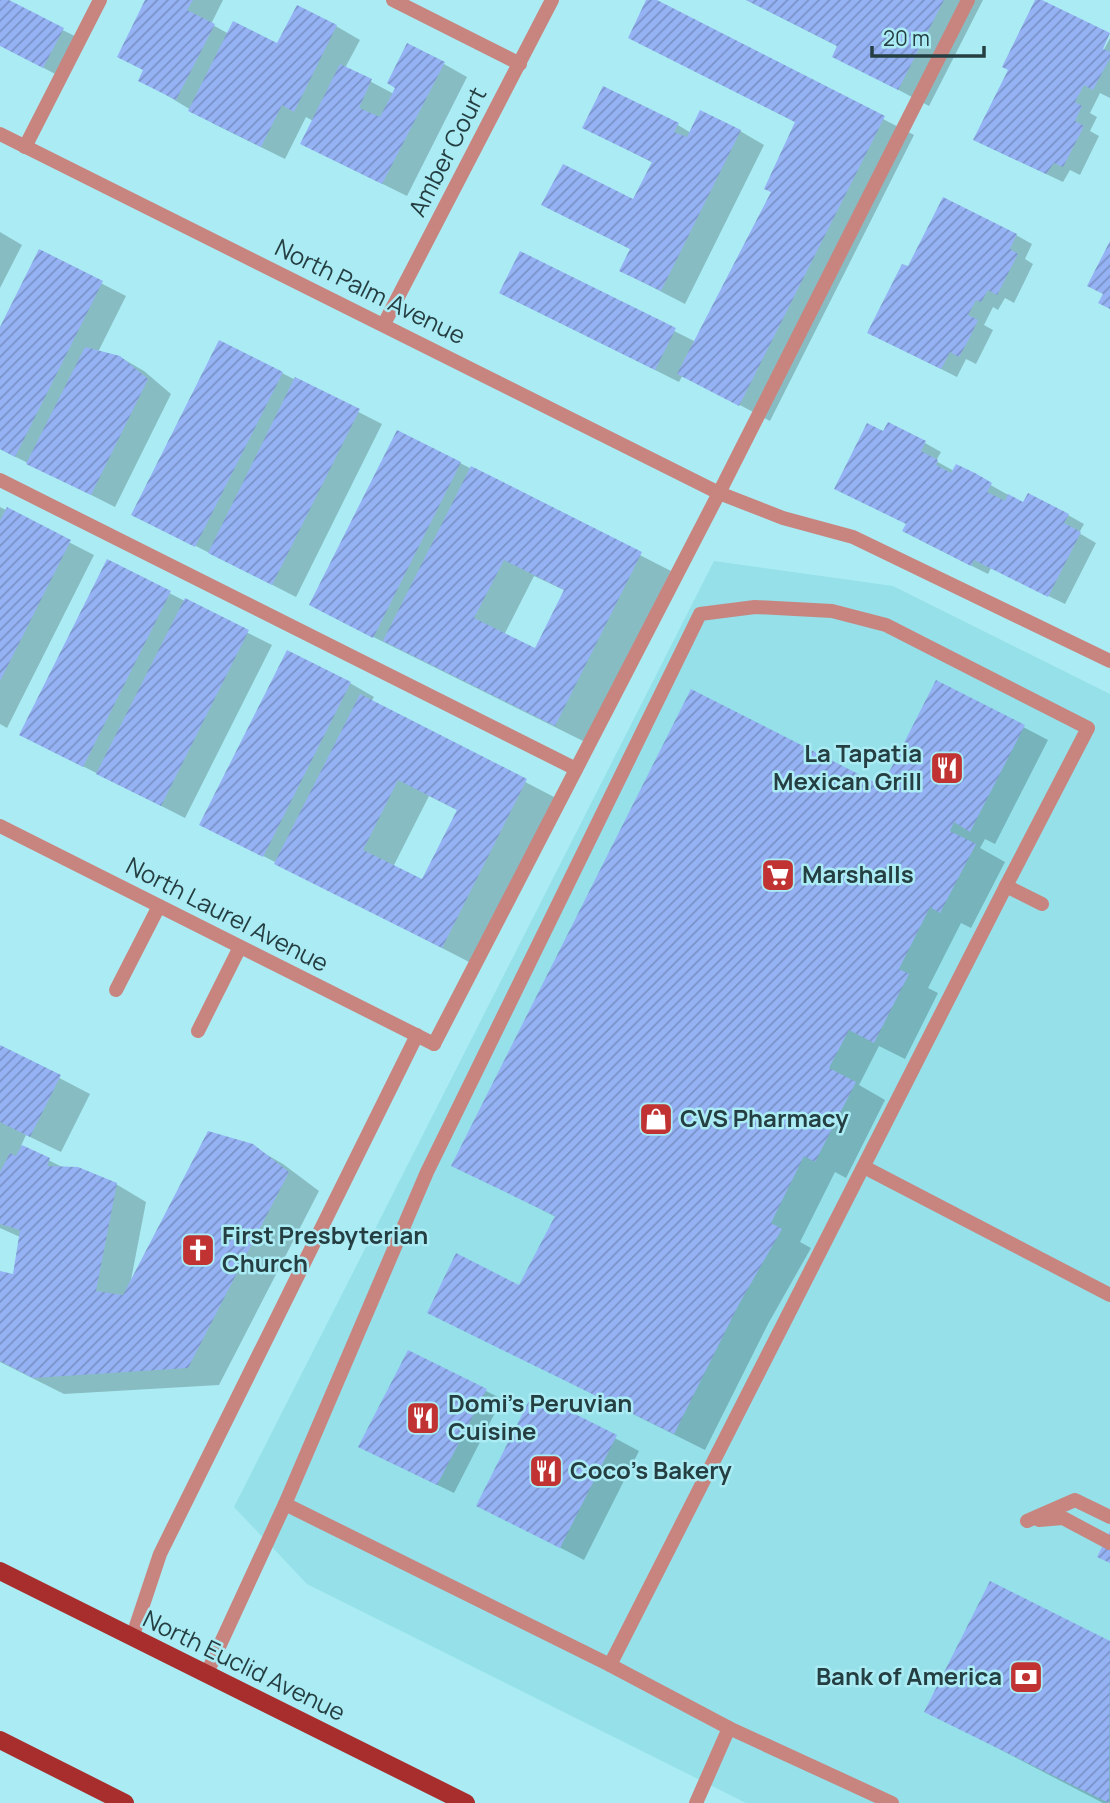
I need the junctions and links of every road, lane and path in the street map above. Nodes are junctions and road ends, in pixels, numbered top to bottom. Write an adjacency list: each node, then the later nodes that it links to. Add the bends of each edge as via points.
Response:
1 (100, 0): 7 (street)
2 (393, 0): 5 (street)
3 (552, 0): 5 (street, Amber Court)
4 (968, 0): 10 (street)
5 (520, 64): 8 (street, Amber Court)
6 (0, 134): 7 (street, North Palm Avenue)
7 (25, 147): 8 (street, North Palm Avenue)
8 (384, 324): 10 (street, North Palm Avenue)
9 (0, 480): 12 (street)
10 (719, 493): 11 (street, North Palm Avenue, via 783,518 853,537); 12 (street)
11 (1110, 661)
12 (576, 769): 20 (street, North Laurel Avenue, via 434,1044)
13 (0, 826): 16 (street, North Laurel Avenue)
14 (1006, 886): 15 (street); 21 (street); 23 (street, via 1088,728 886,625 832,611 755,607 700,614 428,1172)
15 (1042, 904)
16 (159, 906): 17 (street, North Laurel Avenue); 18 (street)
17 (240, 947): 19 (street); 20 (street, North Laurel Avenue)
18 (116, 990)
19 (198, 1031)
20 (417, 1035): 27 (street, via 160,1554)
21 (864, 1167): 22 (street); 28 (street)
22 (1110, 1295)
23 (285, 1504): 28 (street); 29 (street)
24 (1110, 1517): 25 (street, via 1074,1500 1027,1521 1063,1518)
25 (1110, 1543)
26 (0, 1571): 27 (main road, North Euclid Avenue)
27 (132, 1638): 29 (main road, North Euclid Avenue)
28 (610, 1665): 30 (street)
29 (206, 1675): 33 (main road, North Euclid Avenue)
30 (729, 1728): 34 (street); 35 (street)
31 (0, 1740): 32 (main road)
32 (125, 1803)
33 (466, 1803)
34 (696, 1803)
35 (892, 1803)

